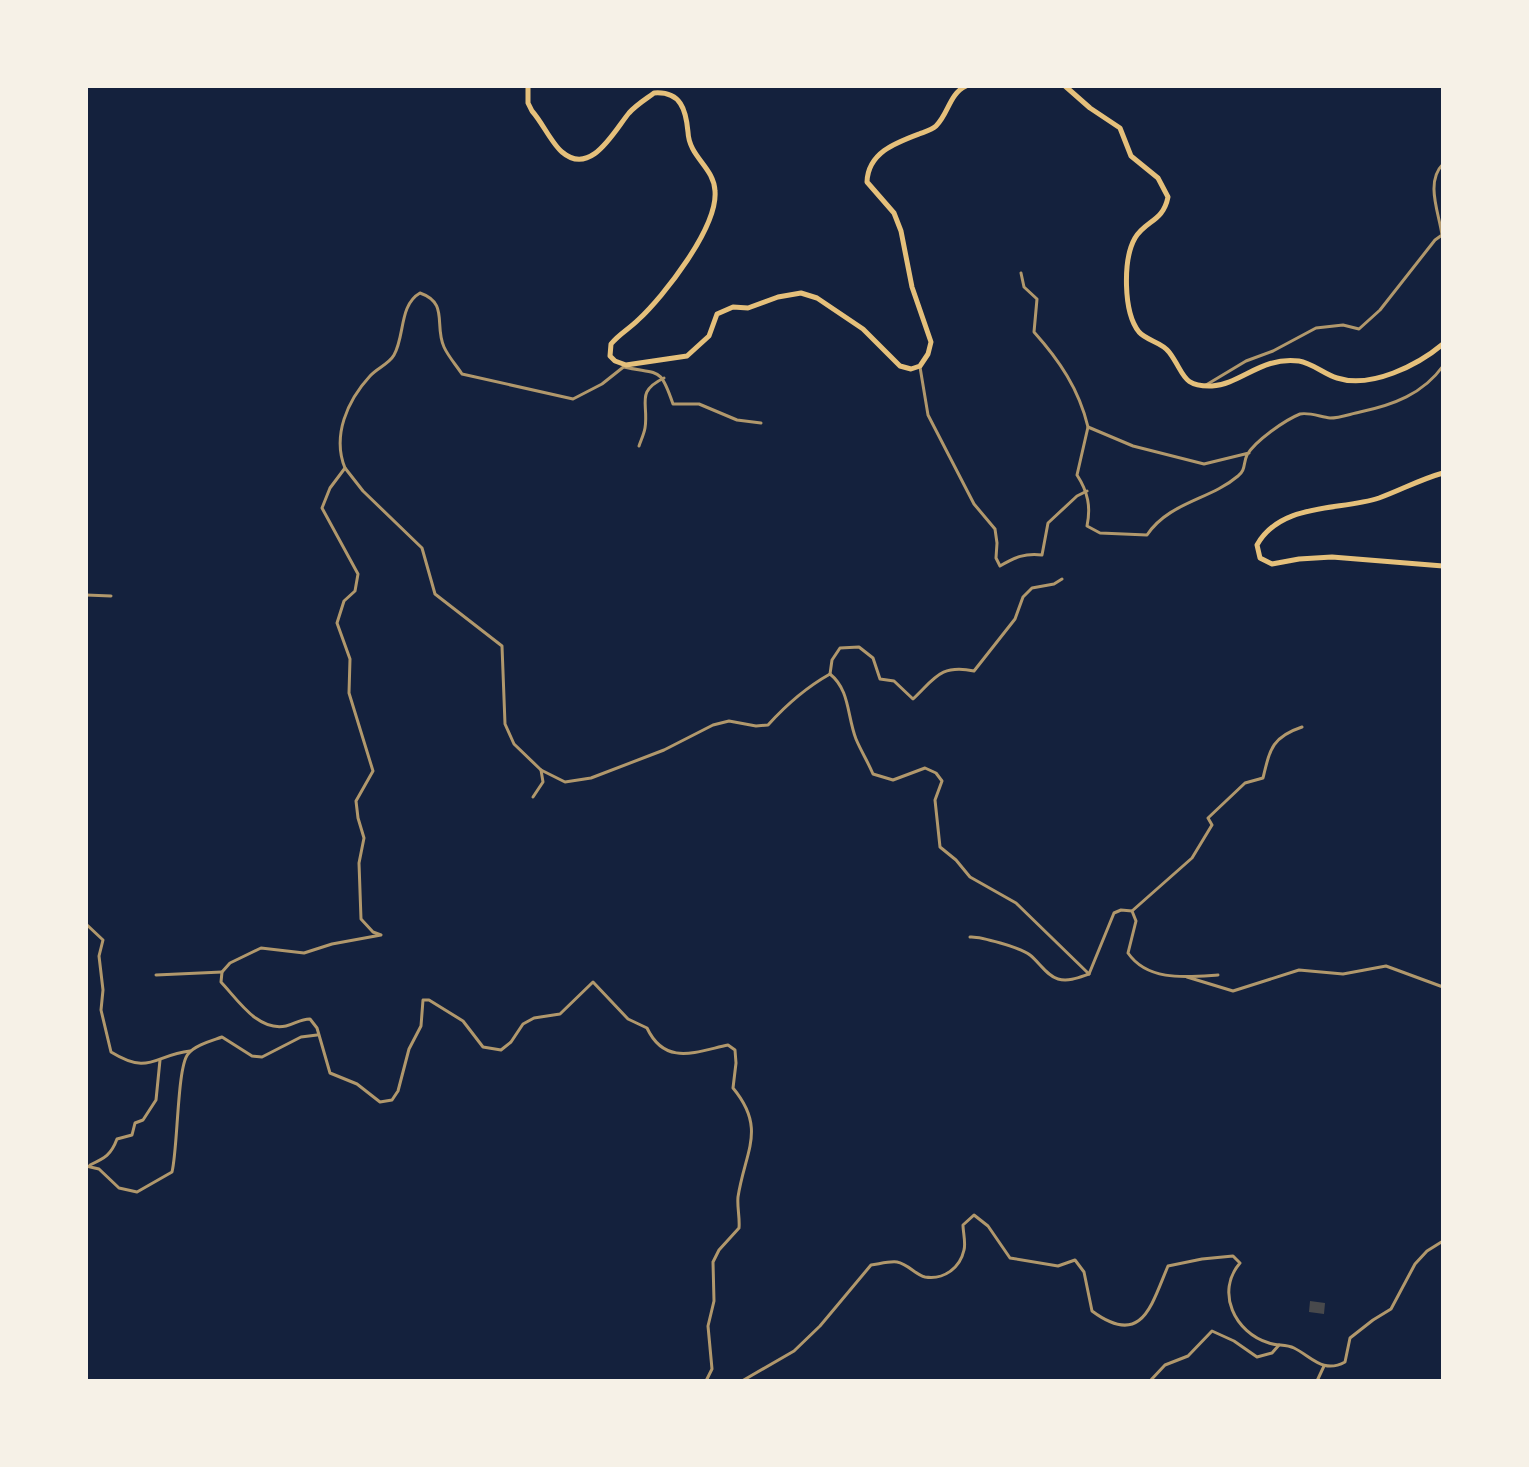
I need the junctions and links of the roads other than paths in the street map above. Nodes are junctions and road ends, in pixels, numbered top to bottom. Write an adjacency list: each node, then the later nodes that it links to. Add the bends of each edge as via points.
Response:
1 (528, 86): 7 (main road, via 532,111 563,154 587,159 632,109 654,93 673,95 686,111 692,150 714,179 715,203 696,245 665,291 611,344 610,356)
2 (966, 86): 8 (main road, via 957,90 935,127 897,143 877,156 868,170 867,182 894,213 901,231 931,342)
3 (1065, 86): 11 (main road, via 1120,128 1131,156 1158,178 1168,197 1165,212 1136,238 1126,277 1128,307 1140,332 1167,349 1186,380)
4 (1443, 164): 11 (street, via 1434,181 1442,235 1380,310 1359,329 1316,328)
5 (1021, 273): 13 (street, via 1024,287 1037,299 1034,332 1061,363)
6 (1443, 344): 11 (main road, via 1383,379 1340,380 1301,361 1274,361)
7 (625, 366): 8 (main road, via 687,356 709,336 717,314 801,293 863,329 900,366); 10 (street, via 652,370); 16 (street, via 573,399 462,374 443,346 438,306 420,293 407,305 392,359 371,375 342,419 339,455)
8 (920, 366): 18 (street, via 928,415 974,504 995,529 1000,566 1014,557 1042,555 1048,523)
9 (1443, 366): 15 (street, via 1433,381 1388,406 1333,418 1302,413 1261,438)
10 (664, 378): 12 (street, via 673,404 699,404 737,420); 14 (street, via 644,397 645,427)
11 (1206, 385)
12 (761, 423)
13 (1088, 427): 15 (street, via 1133,446 1204,464); 18 (street, via 1077,475)
14 (639, 446)
15 (1249, 453): 18 (street, via 1243,473 1227,486 1175,508 1147,535 1100,533 1087,526)
16 (345, 468): 25 (street, via 422,548 435,594 502,646 505,724 514,744); 30 (street, via 322,508 358,574 337,623 350,659 349,693 373,771 356,801 364,838 359,863 361,919 381,935 304,953 261,948)
17 (1443, 473): 19 (main road, via 1379,498 1312,509 1271,527 1257,545 1260,558 1272,564 1332,557)
18 (1087, 491)
19 (1443, 566)
20 (1062, 579): 23 (street, via 1032,588 1023,597 1015,619 974,671 955,667 939,674 913,699 894,681 880,679 873,658 859,647 840,648)
21 (86, 595): 22 (street)
22 (111, 596)
23 (830, 674): 25 (street, via 786,704 768,725 713,725 591,778 565,782); 31 (street, via 839,681 873,774 893,780 925,768 936,773 942,781 935,800 940,847 970,877 1016,903)
24 (1302, 727): 27 (street, via 1287,731 1269,750 1263,778 1229,795 1208,818 1212,825 1192,858)
25 (541, 770): 26 (street, via 543,782)
26 (533, 797)
27 (1132, 911): 31 (street, via 1114,913); 34 (street, via 1132,959 1145,970)
28 (86, 924): 38 (street, via 103,940 101,1010 111,1052 149,1065)
29 (970, 937): 31 (street, via 1027,952 1056,979)
30 (222, 972): 32 (street); 36 (street, via 221,982 263,1024 289,1026 310,1019)
31 (1089, 974)
32 (156, 975)
33 (1218, 975): 34 (street)
34 (1184, 976): 35 (street, via 1233,991 1299,970 1343,974 1386,966)
35 (1443, 987)
36 (318, 1035): 37 (street, via 301,1037 262,1057 222,1037); 43 (street, via 330,1073 357,1084 380,1102 392,1100 398,1091 421,1026 423,1000 463,1021 483,1047 501,1050 523,1024 560,1014 593,982 628,1019 647,1028 654,1044 665,1051 690,1053 728,1045 735,1050 733,1088 747,1111 753,1136 738,1199 739,1228 713,1262 714,1301 708,1326 712,1369)
37 (194, 1050): 38 (street); 39 (street, via 182,1067 172,1172 137,1192 119,1188)
38 (161, 1059): 39 (street, via 156,1100 143,1120 135,1123 132,1135 117,1139 106,1158)
39 (88, 1165)
40 (1443, 1241): 42 (street, via 1415,1264 1391,1309 1350,1338 1345,1362)
41 (1279, 1345): 42 (street); 44 (street, via 1258,1338 1230,1307 1231,1273 1240,1263 1233,1256 1168,1266 1149,1310 1132,1326 1122,1327 1092,1311 1084,1272 1075,1260 1058,1266 1010,1258 974,1215 963,1225 965,1249 950,1272 938,1278 896,1262 871,1265 794,1351); 45 (street, via 1257,1357 1212,1331 1188,1356 1165,1365)
42 (1324, 1366): 46 (street)
43 (706, 1381)
44 (742, 1381)
45 (1150, 1381)
46 (1317, 1381)

